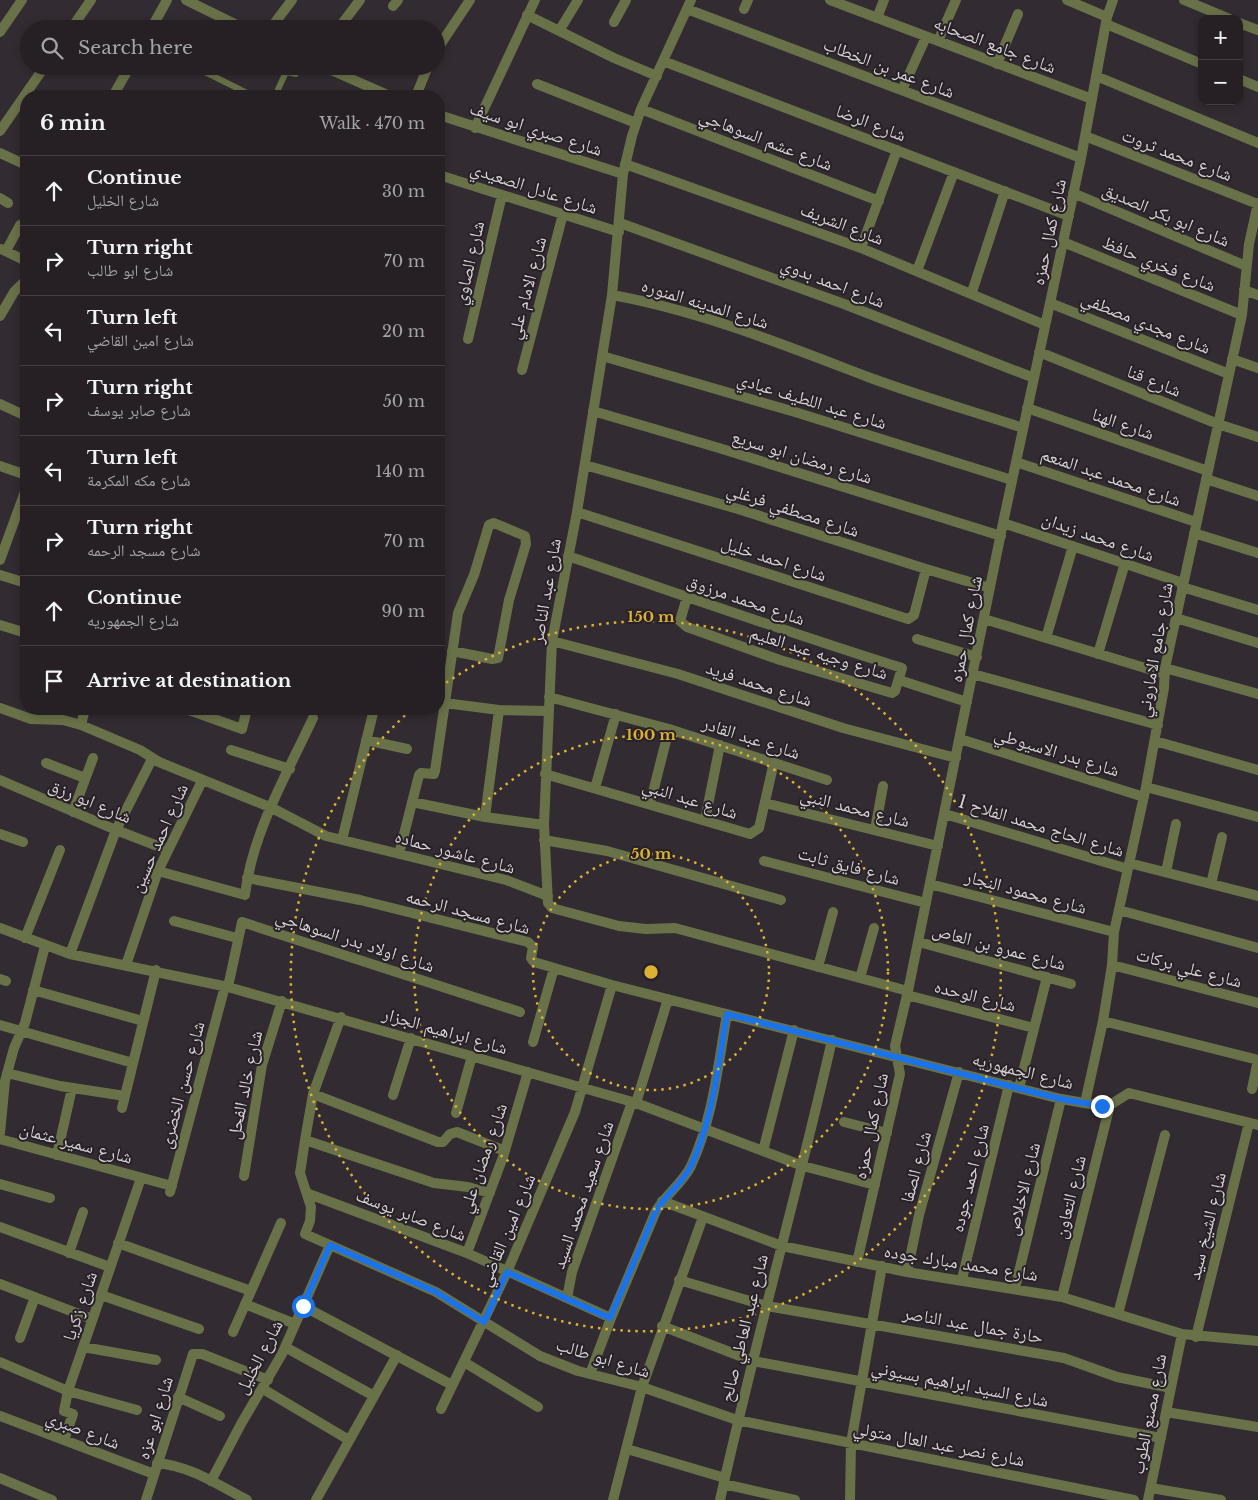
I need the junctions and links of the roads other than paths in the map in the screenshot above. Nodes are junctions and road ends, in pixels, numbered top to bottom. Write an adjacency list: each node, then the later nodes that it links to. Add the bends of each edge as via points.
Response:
1 (22, 0): 32 (street)
2 (91, 0): 22 (street)
3 (167, 0): 23 (street)
4 (186, 0): 24 (street)
5 (292, 0): 25 (street)
6 (360, 0): 26 (street)
7 (470, 0): 34 (street)
8 (535, 0): 19 (street)
9 (578, 0): 31 (street)
10 (626, 0): 28 (street)
11 (830, 0): 21 (street, شارع جامع الصحابه)
12 (884, 0): 21 (street)
13 (956, 0): 35 (street)
14 (1067, 0): 27 (street)
15 (1114, 0): 27 (street, شارع كمال حمزه)
16 (1184, 0): 20 (street)
17 (689, 4): 36 (street); 56 (street, شارع عمر بن الخطاب)
18 (1018, 14): 38 (street)
19 (527, 15): 31 (street); 62 (street)
20 (1220, 15)
21 (877, 18): 33 (street, شارع جامع الصحابه)
22 (77, 20)
23 (156, 20)
24 (227, 20)
25 (277, 20)
26 (345, 20)
27 (1106, 20): 37 (street); 46 (street, شارع كمال حمزه)
28 (614, 22)
29 (1243, 24): 30 (street)
30 (1258, 30)
31 (559, 31): 45 (street)
32 (0, 32)
33 (926, 37): 35 (street, شارع جامع الصحابه); 56 (street)
34 (445, 38)
35 (938, 41): 38 (street, شارع جامع الصحابه)
36 (663, 60): 45 (street); 66 (street, شارع الرضا)
37 (1198, 62)
38 (997, 64): 57 (street, شارع جامع الصحابه)
39 (39, 75): 50 (street)
40 (125, 75): 51 (street)
41 (211, 75): 52 (lane)
42 (285, 75): 53 (lane)
43 (342, 75): 54 (street)
44 (424, 75): 55 (street)
45 (657, 76): 59 (street)
46 (1096, 76): 57 (street, شارع كمال حمزه); 65 (street)
47 (1243, 81): 49 (street)
48 (537, 84): 61 (street)
49 (1258, 87)
50 (30, 90)
51 (116, 90)
52 (241, 90)
53 (278, 90)
54 (376, 90)
55 (418, 90)
56 (902, 90): 68 (street, شارع عمر بن الخطاب)
57 (1092, 99): 64 (street, شارع كمال حمزه)
58 (20, 104): 63 (street)
59 (641, 109): 61 (street); 76 (street, شارع عشم السوهاجي)
60 (445, 117): 62 (street, شارع صبري ابو سيف)
61 (636, 123): 70 (street)
62 (475, 128): 70 (street, شارع صبري ابو سيف)
63 (0, 131)
64 (1084, 136): 68 (street, شارع كمال حمزه); 77 (street, شارع محمد ثروت)
65 (1258, 142)
66 (897, 150): 71 (street, شارع الرضا); 76 (street)
67 (0, 153): 69 (street)
68 (1081, 158): 74 (street, شارع كمال حمزه)
69 (20, 162)
70 (624, 169): 81 (street); 84 (street, شارع الشريف)
71 (954, 172): 73 (street, شارع الرضا); 88 (street)
72 (445, 177): 75 (street, شارع عادل الصعيدي)
73 (1005, 191): 79 (street, شارع الرضا); 91 (street)
74 (1073, 193): 79 (street, شارع كمال حمزه); 87 (street, شارع ابو بكر الصديق)
75 (502, 195): 78 (street, شارع عادل الصعيدي); 98 (street, شارع الصاوي)
76 (879, 201): 84 (street)
77 (1258, 204): 83 (street, شارع جامع الاماروني)
78 (563, 214): 81 (street, شارع عادل الصعيدي); 103 (street, شارع الامام علي)
79 (1069, 216): 82 (street, شارع كمال حمزه)
80 (20, 226): 85 (street)
81 (619, 228): 92 (street); 105 (street, شارع احمد بدوي, via 834,300)
82 (1063, 242): 94 (street, شارع كمال حمزه); 95 (street, شارع فخري حافظ)
83 (1254, 246): 87 (street, شارع جامع الاماروني)
84 (861, 248): 88 (street, شارع الشريف)
85 (3, 250): 86 (street)
86 (20, 258)
87 (1246, 266): 90 (street, شارع جامع الاماروني)
88 (917, 271): 91 (street, شارع الشريف)
89 (20, 286): 96 (street)
90 (1244, 290): 93 (street); 95 (street, شارع جامع الاماروني)
91 (972, 292): 97 (street, شارع الشريف)
92 (612, 295): 100 (street, شارع عبد الناصر); 111 (street, شارع المدينه المنوره, via 712,319 877,380)
93 (1258, 295)
94 (1050, 303): 97 (street, شارع كمال حمزه); 104 (street, شارع مجدي مصطفي)
95 (1242, 315): 101 (street, شارع جامع الاماروني)
96 (0, 316)
97 (1045, 325): 99 (street, شارع كمال حمزه)
98 (468, 339)
99 (1039, 352): 105 (street, شارع كمال حمزه); 110 (street, شارع قنا)
100 (602, 356): 108 (street, شارع عبد الناصر); 118 (street, شارع عبد اللطيف عبادي)
101 (1232, 359): 102 (street); 104 (street, شارع جامع الاماروني)
102 (1258, 368)
103 (522, 370)
104 (1229, 374): 110 (street, شارع جامع الاماروني)
105 (1034, 378): 107 (street, شارع كمال حمزه)
106 (0, 404): 109 (street)
107 (1028, 408): 111 (street, شارع كمال حمزه); 117 (street, شارع الهنا)
108 (592, 411): 114 (street, شارع عبد الناصر); 125 (street, شارع رمضان ابو سريع)
109 (20, 412)
110 (1218, 424): 112 (street, شارع قنا); 117 (street, شارع جامع الاماروني)
111 (1023, 428): 113 (street, شارع كمال حمزه)
112 (1258, 437)
113 (1016, 462): 118 (street, شارع كمال حمزه); 122 (street, شارع محمد عبد المنعم)
114 (584, 465): 121 (street, شارع عبد الناصر); 131 (street, شارع مصطفي فرغلي, via 738,509)
115 (0, 466): 116 (street)
116 (20, 473)
117 (1206, 475): 119 (street, شارع الهنا); 122 (street, شارع جامع الاماروني)
118 (1012, 480): 123 (street, شارع كمال حمزه)
119 (1258, 496)
120 (20, 505): 129 (street)
121 (577, 512): 128 (street, شارع عبد الناصر); 131 (street, شارع احمد خليل, via 908,619 914,615)
122 (1196, 522): 124 (street, شارع جامع الاماروني)
123 (1003, 523): 125 (street, شارع كمال حمزه); 126 (street, شارع محمد زيدان)
124 (1194, 533): 127 (street); 134 (street, شارع جامع الاماروني)
125 (1001, 536): 135 (street, شارع كمال حمزه)
126 (1073, 546): 130 (street, شارع محمد زيدان); 142 (street)
127 (1258, 553)
128 (568, 556): 136 (street, شارع محمد مرزوق); 144 (street, شارع عبد الناصر)
129 (0, 560)
130 (1125, 563): 134 (street, شارع محمد زيدان); 147 (street)
131 (926, 570): 135 (street, شارع مصطفي فرغلي)
132 (0, 575): 133 (street)
133 (20, 581)
134 (1183, 585): 137 (street, شارع محمد زيدان); 138 (street, شارع جامع الاماروني)
135 (990, 588): 139 (street, شارع كمال حمزه)
136 (688, 597): 151 (street, شارع محمد مرزوق, via 902,668); 151 (street, شارع وجيه عبد العليم, via 680,617 687,627 780,660 892,693)
137 (1258, 610)
138 (1176, 618): 145 (street); 149 (street, شارع جامع الاماروني)
139 (984, 619): 142 (street); 148 (street, شارع كمال حمزه)
140 (0, 625): 141 (street)
141 (20, 631)
142 (1046, 638): 147 (street)
143 (917, 639): 148 (street)
144 (552, 641): 154 (street, شارع عبد الناصر); 177 (street, شارع محمد فريد, via 678,674 843,728)
145 (1258, 643)
146 (452, 651): 146 (street, via 459,608 474,576 489,524 494,523 524,536 527,540 509,600 498,658); 152 (street)
147 (1098, 654): 149 (street)
148 (977, 657): 150 (street, شارع كمال حمزه)
149 (1165, 671): 153 (street); 168 (street, شارع جامع الاماروني)
150 (973, 674): 155 (street, شارع كمال حمزه); 168 (street)
151 (899, 680): 155 (street, شارع وجيه عبد العليم)
152 (445, 681)
153 (1258, 694)
154 (549, 696): 159 (street, شارع عبد الناصر); 160 (street, شارع عبد القادر)
155 (968, 702): 170 (street, شارع كمال حمزه)
156 (445, 703): 158 (street)
157 (0, 708): 167 (street, شارع عاشور حماده, via 31,719 63,720)
158 (499, 710): 159 (street); 197 (street)
159 (548, 711): 183 (street, شارع عبد الناصر)
160 (616, 714): 169 (street, شارع عبد القادر); 189 (street)
161 (84, 715): 167 (street)
162 (203, 715): 163 (street, via 242,729)
163 (246, 715)
164 (372, 715): 171 (street)
165 (443, 715): 191 (street, via 434,774 419,775)
166 (313, 718): 181 (street)
167 (81, 725): 178 (street, شارع عاشور حماده, via 140,750)
168 (1158, 726): 172 (street, شارع جامع الاماروني)
169 (669, 729): 173 (street, شارع عبد القادر); 193 (street)
170 (960, 739): 177 (street, شارع كمال حمزه); 190 (street, شارع بدر الاسيوطي)
171 (366, 740): 174 (street); 206 (street)
172 (1155, 741): 182 (street); 190 (street, شارع جامع الاماروني)
173 (720, 745): 179 (street, شارع عبد القادر); 199 (street)
174 (406, 749)
175 (231, 750): 181 (street)
176 (93, 758): 184 (street)
177 (956, 758): 196 (street, شارع كمال حمزه)
178 (152, 759): 187 (street, شارع عاشور حماده); 202 (street)
179 (774, 762): 186 (street, شارع عبد القادر); 192 (street, شارع عبد النبي)
180 (46, 763): 184 (street)
181 (290, 769): 194 (street)
182 (1258, 770)
183 (545, 774): 189 (street, شارع عبد النبي); 201 (street, شارع عبد الناصر)
184 (86, 778): 195 (street)
185 (0, 780): 195 (street, شارع ابو رزق)
186 (827, 780)
187 (202, 781): 194 (street, شارع عاشور حماده); 211 (street, شارع احمد حسين)
188 (883, 786): 203 (street)
189 (595, 788): 193 (street, شارع عبد النبي)
190 (1145, 792): 198 (street, شارع بدر الاسيوطي); 214 (street, شارع جامع الاماروني)
191 (412, 802): 197 (street); 212 (street)
192 (765, 803): 199 (street, شارع عبد النبي, via 759,828 753,834); 203 (street, شارع محمد النبي)
193 (650, 804): 199 (street, شارع عبد النبي)
194 (272, 808): 206 (street, شارع عاشور حماده, via 326,836); 217 (street)
195 (73, 812): 202 (street, شارع ابو رزق)
196 (945, 814): 209 (street, شارع كمال حمزه); 214 (street, شارع الحاج محمد الفلاح 1)
197 (485, 817): 201 (street)
198 (1258, 817)
199 (705, 820)
200 (1176, 824): 216 (street)
201 (544, 825): 207 (street, شارع عبد الناصر)
202 (116, 830): 211 (street, شارع ابو رزق); 235 (street)
203 (875, 830): 209 (street, شارع محمد النبي)
204 (0, 834): 208 (street)
205 (1222, 836): 219 (street)
206 (342, 840): 212 (street, شارع عاشور حماده)
207 (544, 840): 220 (street, شارع عبد الناصر); 222 (street, via 607,852)
208 (23, 842)
209 (938, 846): 218 (street, شارع كمال حمزه)
210 (60, 850): 230 (street)
211 (168, 850): 215 (street, شارع احمد حسين)
212 (398, 854): 220 (street, شارع عاشور حماده, via 506,880)
213 (764, 861): 223 (street, شارع فايق ثابت)
214 (1129, 866): 216 (street, شارع الحاج محمد الفلاح 1); 224 (street, شارع جامع الاماروني)
215 (158, 871): 217 (street, via 245,895); 237 (street, شارع احمد حسين)
216 (1166, 872): 219 (street, شارع الحاج محمد الفلاح 1)
217 (247, 878): 239 (street, شارع مسجد الرحمه, via 360,900 528,942 533,947 532,960)
218 (930, 884): 223 (street, شارع كمال حمزه); 229 (street, شارع محمود النجار)
219 (1211, 884): 221 (street, شارع الحاج محمد الفلاح 1)
220 (548, 896): 238 (street, شارع عاشور حماده, via 552,908 606,923 646,929 675,928)
221 (1258, 896)
222 (781, 900)
223 (926, 903): 232 (street, شارع كمال حمزه)
224 (1119, 910): 229 (street, شارع جامع الاماروني); 234 (street)
225 (833, 912): 238 (street)
226 (174, 921): 231 (street)
227 (0, 928): 230 (street, شارع ابراهيم الجزار)
228 (874, 928): 242 (street)
229 (1114, 932): 236 (street, شارع جامع الاماروني)
230 (25, 938): 233 (street, شارع ابراهيم الجزار)
231 (238, 938): 245 (street); 251 (street, شارع اولاد بدر السوهاجي, via 242,922)
232 (919, 942): 241 (street, شارع عمرو بن العاص); 247 (street, شارع كمال حمزه)
233 (45, 946): 235 (street, شارع ابراهيم الجزار); 246 (street)
234 (1258, 948)
235 (70, 954): 237 (street, شارع ابراهيم الجزار)
236 (1112, 965): 250 (street, شارع علي بركات); 255 (street, شارع جامع الاماروني)
237 (126, 966): 240 (street, شارع ابراهيم الجزار)
238 (818, 966): 242 (street, شارع عاشور حماده)
239 (554, 968): 244 (street, شارع مسجد الرحمه); 262 (street)
240 (156, 970): 245 (street, شارع ابراهيم الجزار); 254 (street)
241 (1047, 977): 243 (street, شارع عمرو بن العاص); 257 (street, شارع احمد جوده)
242 (860, 978): 247 (street, شارع عاشور حماده)
243 (1071, 984)
244 (612, 985): 248 (street, شارع مسجد الرحمه); 272 (street, شارع امين القاضي)
245 (226, 986): 249 (street, شارع ابراهيم الجزار); 299 (street, شارع حسن الخضرى)
246 (33, 990): 254 (street); 259 (street)
247 (908, 993): 257 (street, شارع الوحده); 264 (street, شارع كمال حمزه)
248 (668, 999): 252 (street, شارع مسجد الرحمه); 278 (street, شارع سعيد محمد السيد)
249 (282, 1001): 253 (street, شارع ابراهيم الجزار); 295 (street, شارع خالد الفحل, via 262,1065)
250 (1258, 1003)
251 (520, 1012)
252 (727, 1014): 258 (street, شارع مسجد الرحمه); 285 (street)
253 (341, 1018): 260 (street, شارع ابراهيم الجزار); 274 (street)
254 (143, 1021): 266 (street)
255 (1103, 1021): 265 (street); 279 (street, شارع جامع الاماروني)
256 (0, 1025): 259 (street)
257 (1034, 1028): 270 (street, شارع احمد جوده)
258 (794, 1030): 261 (street, شارع مسجد الرحمه); 292 (street)
259 (21, 1032): 266 (street); 269 (street)
260 (411, 1038): 263 (street, شارع ابراهيم الجزار); 275 (street)
261 (832, 1040): 264 (street, شارع مسجد الرحمه); 294 (street, شارع عبد العاطي صالح)
262 (532, 1042)
263 (472, 1056): 267 (street, شارع ابراهيم الجزار); 282 (street)
264 (895, 1056): 268 (street, شارع الجمهوريه); 287 (street, شارع كمال حمزه, via 900,1064 900,1074)
265 (1258, 1060): 273 (street)
266 (133, 1063): 276 (street)
267 (528, 1072): 272 (street, شارع ابراهيم الجزار); 291 (street, شارع رمضان علي)
268 (959, 1072): 270 (street, شارع الجمهوريه); 317 (street, شارع الصفا)
269 (4, 1078): 271 (street); 286 (street)
270 (1014, 1087): 277 (street, شارع الجمهوريه); 318 (street, شارع احمد جوده)
271 (72, 1088): 276 (street); 293 (street)
272 (583, 1088): 278 (street, شارع ابراهيم الجزار); 316 (street, شارع امين القاضي)
273 (1252, 1089)
274 (313, 1094): 290 (street); 291 (street, via 438,1142 457,1132)
275 (393, 1095)
276 (125, 1096): 281 (street)
277 (1061, 1099): 279 (street, شارع الجمهوريه); 321 (street, شارع الاخلاص)
278 (634, 1102): 285 (street, شارع ابراهيم الجزار); 326 (street, شارع سعيد محمد السيد, via 572,1272)
279 (1085, 1103): 280 (street, شارع الجمهوريه)
280 (1110, 1105): 284 (street, via 1129,1093); 325 (street, شارع التعاون)
281 (122, 1108)
282 (456, 1113)
283 (844, 1122): 287 (street)
284 (1253, 1124): 340 (street, شارع الشيخ سيد)
285 (706, 1130): 292 (street, شارع ابراهيم الجزار); 303 (street, via 685,1176)
286 (0, 1133)
287 (887, 1133): 298 (street, شارع كمال حمزه)
288 (1165, 1135): 330 (street)
289 (0, 1139): 293 (street, شارع سمير عثمان)
290 (306, 1140): 300 (street, via 434,1183); 301 (street, via 300,1173)
291 (505, 1151): 300 (street, شارع رمضان علي)
292 (764, 1151): 294 (street, شارع ابراهيم الجزار)
293 (57, 1155): 296 (street, شارع سمير عثمان)
294 (803, 1166): 298 (street, شارع ابراهيم الجزار); 310 (street, شارع عبد العاطي صالح)
295 (244, 1176)
296 (141, 1178): 299 (street, شارع سمير عثمان); 308 (street, شارع زكريا)
297 (0, 1184): 302 (street)
298 (875, 1185): 313 (street, شارع كمال حمزه)
299 (171, 1189)
300 (490, 1193): 312 (street, شارع رمضان علي)
301 (309, 1194): 309 (street, شارع ابو طالب, via 311,1214 304,1234); 312 (street, شارع صابر يوسف)
302 (50, 1198)
303 (662, 1201): 305 (street, شارع محمد مبارك جوده); 331 (street)
304 (83, 1212): 311 (street)
305 (703, 1217): 310 (street, شارع محمد مبارك جوده); 319 (street)
306 (282, 1223): 322 (street)
307 (0, 1227): 311 (street)
308 (118, 1243): 315 (street, شارع زكريا); 322 (street)
309 (330, 1245): 328 (street, شارع الخليل); 333 (street, شارع ابو طالب, via 436,1292)
310 (782, 1246): 313 (street, شارع محمد مبارك جوده); 329 (street, شارع عبد العاطي صالح)
311 (69, 1253): 315 (street)
312 (467, 1253): 316 (street, شارع صابر يوسف)
313 (857, 1262): 314 (street, شارع محمد مبارك جوده)
314 (882, 1266): 317 (street, شارع محمد مبارك جوده); 335 (street)
315 (110, 1267): 323 (street, شارع زكريا)
316 (507, 1272): 326 (street, شارع صابر يوسف); 333 (street, شارع امين القاضي)
317 (907, 1272): 318 (street, شارع محمد مبارك جوده)
318 (962, 1279): 321 (street, شارع محمد مبارك جوده)
319 (680, 1280): 329 (street, حارة جمال عبد الناصر); 336 (street)
320 (0, 1284): 324 (street)
321 (1015, 1288): 325 (street, شارع محمد مبارك جوده)
322 (251, 1291): 327 (street)
323 (101, 1295): 332 (street, شارع زكريا); 337 (street)
324 (35, 1297): 332 (street); 341 (street)
325 (1062, 1297): 330 (street, شارع محمد مبارك جوده)
326 (566, 1298): 331 (street, شارع صابر يوسف)
327 (245, 1304): 334 (street); 338 (street)
328 (303, 1306): 334 (street, شارع الخليل); 345 (street)
329 (767, 1306): 335 (street, حارة جمال عبد الناصر); 347 (street, شارع عبد العاطي صالح)
330 (1118, 1314): 339 (street, شارع محمد مبارك جوده)
331 (610, 1318): 350 (street)
332 (92, 1319): 343 (street, شارع زكريا)
333 (484, 1322): 349 (street, شارع امين القاضي); 350 (street, شارع ابو طالب, via 540,1356)
334 (295, 1324): 344 (street, شارع الخليل)
335 (873, 1324): 351 (street); 355 (street, حارة جمال عبد الناصر, via 1064,1358 1117,1377)
336 (662, 1326): 347 (street, شارع السيد ابراهيم بسيوني); 354 (street)
337 (199, 1329)
338 (233, 1332)
339 (1182, 1334): 340 (street, شارع محمد مبارك جوده); 355 (street, شارع مصنع الطوب)
340 (1196, 1337): 342 (street, شارع محمد مبارك جوده)
341 (20, 1338)
342 (1258, 1341)
343 (83, 1347): 346 (street); 356 (street, شارع زكريا)
344 (285, 1347): 352 (street, شارع الخليل); 357 (street)
345 (396, 1355): 353 (street); 357 (street)
346 (156, 1360)
347 (752, 1361): 351 (street, شارع السيد ابراهيم بسيوني); 365 (street, شارع عبد العاطي صالح)
348 (0, 1362): 356 (street)
349 (464, 1362): 353 (street, شارع امين القاضي); 359 (street)
350 (590, 1374): 354 (street, شارع ابو طالب)
351 (862, 1382): 367 (street, شارع السيد ابراهيم بسيوني); 370 (street)
352 (265, 1385): 358 (street, شارع ابو عزه, via 197,1352 190,1358); 369 (street); 375 (street, شارع الخليل)
353 (452, 1385): 360 (street, شارع امين القاضي)
354 (642, 1387): 365 (street, شارع ابو طالب); 371 (street)
355 (1171, 1388): 362 (street, شارع مصنع الطوب)
356 (68, 1391): 361 (street); 368 (street, شارع زكريا, via 64,1410 73,1414)
357 (374, 1396): 369 (street)
358 (178, 1397): 364 (street); 372 (street, شارع ابو عزه)
359 (538, 1407)
360 (441, 1409)
361 (137, 1410)
362 (1166, 1412): 366 (street); 367 (street, شارع مصنع الطوب)
363 (0, 1416): 368 (street, شارع صبري)
364 (220, 1416)
365 (737, 1420): 370 (street, شارع نصر عبد العال متولي); 376 (street, شارع عبد العاطي صالح)
366 (1258, 1427)
367 (1161, 1438): 377 (street, شارع مصنع الطوب)
368 (64, 1440): 373 (street, شارع صبري)
369 (349, 1440): 383 (street)
370 (851, 1443): 387 (street); 388 (street, شارع نصر عبد العال متولي)
371 (627, 1449): 376 (street); 384 (street)
372 (157, 1463): 373 (street, شارع ابو عزه); 375 (street, via 180,1467)
373 (154, 1474): 381 (street, شارع ابو عزه)
374 (0, 1478): 379 (street)
375 (211, 1481): 378 (street)
376 (724, 1481): 385 (street, شارع عبد العاطي صالح); 386 (street)
377 (1151, 1488): 389 (street, شارع مصنع الطوب); 390 (street)
378 (228, 1496): 382 (street)
379 (39, 1497): 380 (street)
380 (52, 1500)
381 (146, 1500)
382 (247, 1500)
383 (316, 1500)
384 (612, 1500)
385 (720, 1500)
386 (795, 1500)
387 (850, 1500)
388 (1134, 1500)
389 (1148, 1500)
390 (1221, 1500)

